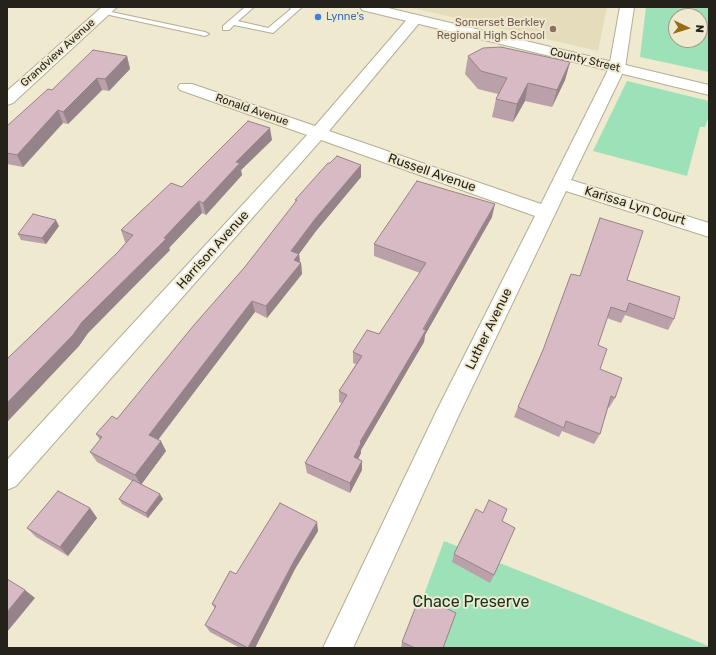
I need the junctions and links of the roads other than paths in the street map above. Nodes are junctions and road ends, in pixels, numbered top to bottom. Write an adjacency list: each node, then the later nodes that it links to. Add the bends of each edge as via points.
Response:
1 (250, 7): 7 (lane)
2 (293, 7): 7 (lane, via 297,8 270,31)
3 (367, 7): 6 (street, County Street)
4 (626, 7): 10 (street, Luther Avenue)
5 (107, 9): 9 (lane); 13 (street, Grandview Avenue)
6 (415, 19): 10 (street, County Street); 14 (street, Harrison Avenue)
7 (232, 22): 8 (lane)
8 (226, 28)
9 (205, 34)
10 (617, 68): 12 (street, County Street); 15 (street, Luther Avenue)
11 (186, 87): 14 (street, Ronald Avenue)
12 (709, 90)
13 (7, 100)
14 (318, 133): 16 (street, Russell Avenue); 18 (street, Harrison Avenue)
15 (561, 183): 16 (street, Luther Avenue); 17 (street, Karissa Lyn Court)
16 (547, 213): 19 (street, Luther Avenue, via 446,417)
17 (709, 230)
18 (7, 478)
19 (338, 648)

